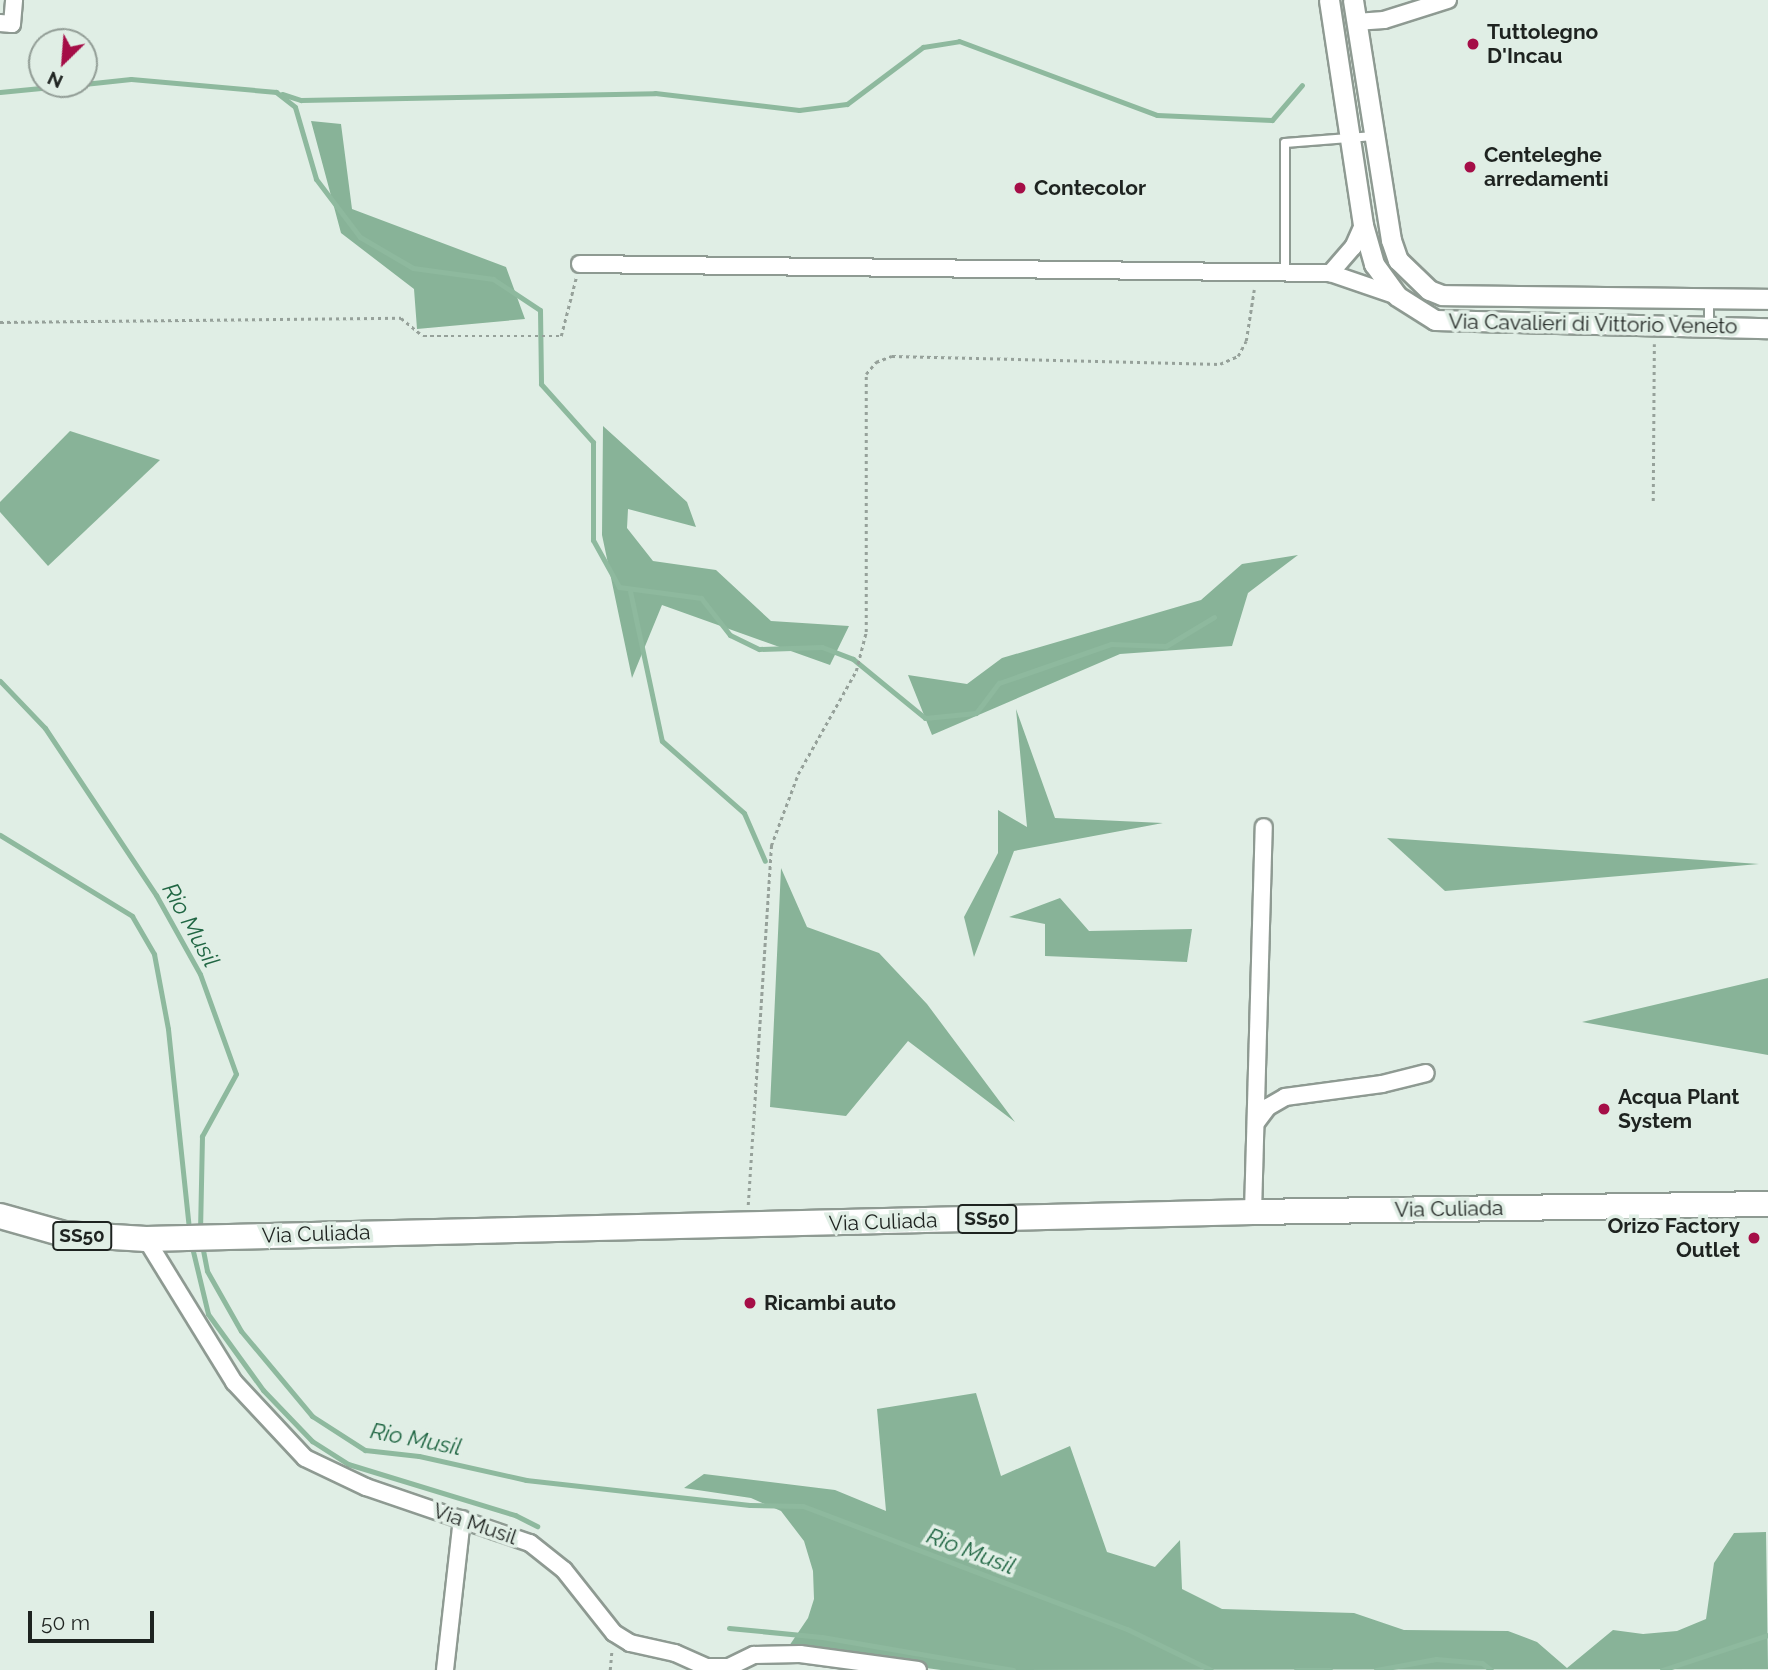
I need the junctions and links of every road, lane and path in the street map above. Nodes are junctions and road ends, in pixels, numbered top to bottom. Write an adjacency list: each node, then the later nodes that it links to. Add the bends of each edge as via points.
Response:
1 (14, 0): 5 (street, via 12,24)
2 (1448, 0): 4 (street, via 1384,20)
3 (1330, 5): 4 (lane); 7 (street, Via Cavalieri di Vittorio Veneto)
4 (1354, 9): 6 (street, Via Cavalieri di Vittorio Veneto)
5 (0, 23)
6 (1374, 136): 7 (lane); 16 (street, Via Cavalieri di Vittorio Veneto, via 1398,260 1417,280 1442,295)
7 (1349, 140): 8 (street, Via Cavalieri di Vittorio Veneto); 11 (lane, via 1285,143)
8 (1363, 225): 12 (street, via 1353,247); 13 (street, Via Cavalieri di Vittorio Veneto, via 1374,264)
9 (580, 264): 10 (street); 17 (path, via 561,336 423,336 401,318)
10 (1256, 272): 11 (street); 28 (path, via 1246,341 1238,356 1220,364 892,356 876,362 866,374 866,632 856,671 798,774 771,846)
11 (1285, 273): 12 (street)
12 (1330, 273): 13 (street)
13 (1397, 296): 16 (street, Via Cavalieri di Vittorio Veneto, via 1435,320)
14 (1709, 298): 15 (street, Via Cavalieri di Vittorio Veneto); 16 (street, Via Cavalieri di Vittorio Veneto); 19 (lane)
15 (1768, 299)
16 (1532, 310): 18 (street, Via Cavalieri di Vittorio Veneto)
17 (0, 322)
18 (1654, 326): 19 (street, Via Cavalieri di Vittorio Veneto); 21 (path)
19 (1709, 327): 20 (street, Via Cavalieri di Vittorio Veneto)
20 (1768, 328)
21 (1653, 501)
22 (1264, 827): 24 (street)
23 (1426, 1073): 24 (street, via 1285,1097 1268,1107)
24 (1256, 1124): 26 (street)
25 (1768, 1204): 26 (main road, Via Culiada / SS50)
26 (1253, 1212): 28 (main road, Via Culiada / SS50)
27 (0, 1216): 29 (main road, Via Culiada / SS50, via 64,1234)
28 (747, 1226): 29 (main road, Via Culiada / SS50)
29 (157, 1239): 30 (street, Via Musil, via 234,1381 305,1458 366,1487)
30 (462, 1519): 31 (street); 32 (street, Via Musil, via 530,1543 564,1570 614,1633 630,1643 676,1653 706,1667 729,1667 754,1655 800,1654)
31 (445, 1670)
32 (918, 1670)

